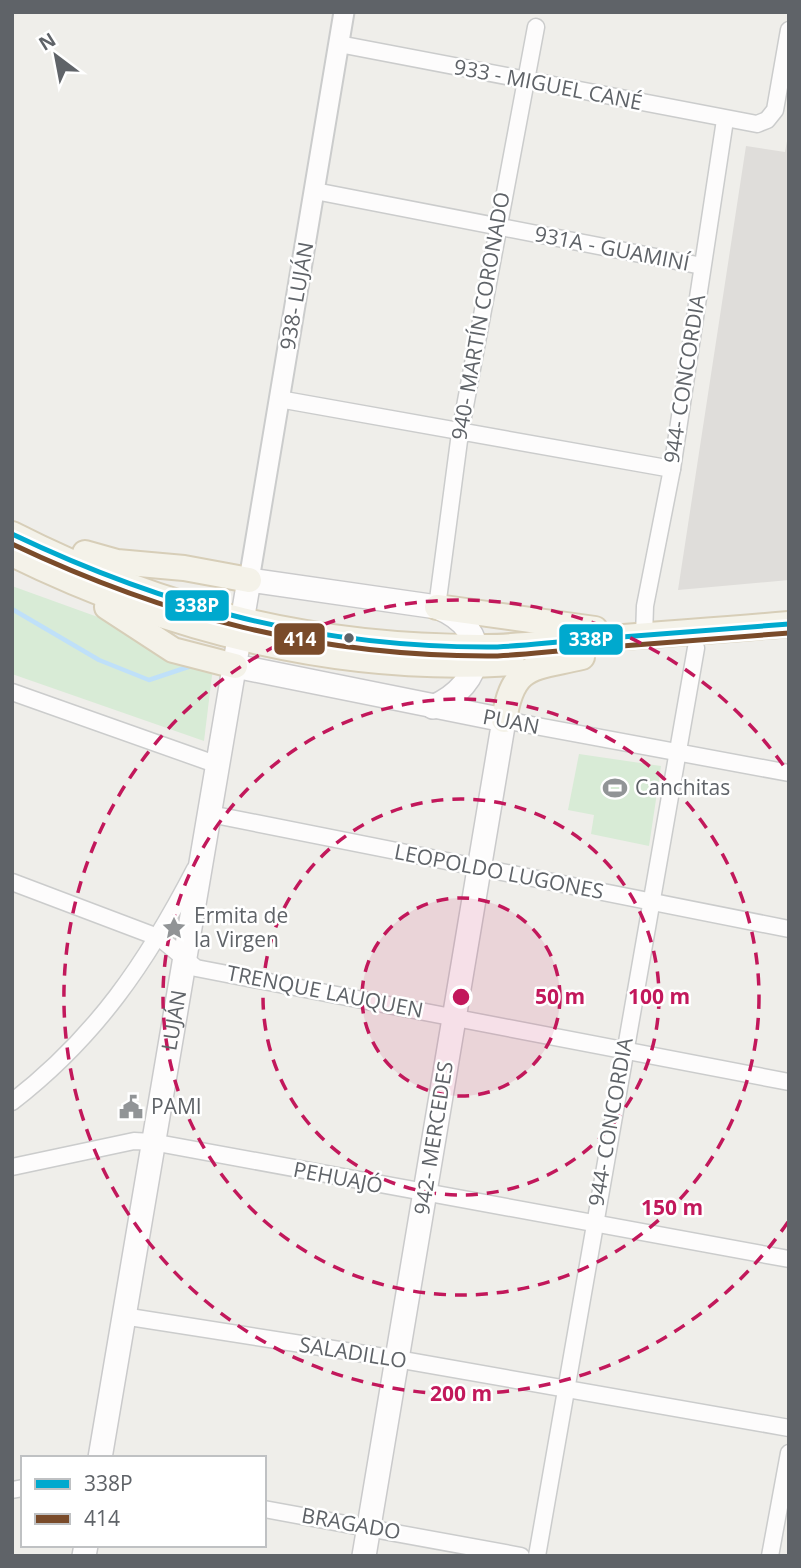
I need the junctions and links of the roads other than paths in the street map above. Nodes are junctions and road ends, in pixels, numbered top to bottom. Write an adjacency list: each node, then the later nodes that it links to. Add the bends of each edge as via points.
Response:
1 (345, 12): 4 (street, 938- LUJÁN)
2 (536, 27): 5 (street, 940- MARTÍN CORONADO)
3 (789, 30): 6 (street, 933 - MIGUEL CANÉ, via 775,110 757,124)
4 (340, 44): 5 (street, 933 - MIGUEL CANÉ); 7 (street, 938- LUJÁN)
5 (524, 80): 6 (street, 933 - MIGUEL CANÉ); 8 (street, 940- MARTÍN CORONADO)
6 (725, 120): 9 (street, 944- CONCORDIA)
7 (315, 191): 8 (street, 931A - GUAMINÍ); 10 (street, 938- LUJÁN)
8 (496, 226): 9 (street, 931A - GUAMINÍ); 11 (street, 940- MARTÍN CORONADO)
9 (702, 266): 12 (street, 944- CONCORDIA)
10 (279, 399): 11 (street); 16 (street, 938- LUJÁN)
11 (460, 433): 12 (street); 17 (street, 940- MARTÍN CORONADO)
12 (672, 469): 20 (street, 944- CONCORDIA, via 645,606)
13 (12, 520): 16 (main road, via 91,556)
14 (12, 534): 19 (main road)
15 (19, 557): 19 (main road, via 140,609); 25 (main road, via 42,575 125,617 160,644)
16 (249, 580): 17 (main road); 19 (main road, LUJÁN)
17 (437, 607): 20 (main road); 23 (main road, via 460,617 473,636)
18 (789, 624): 20 (main road)
19 (240, 631): 23 (main road, via 358,639); 25 (main road, LUJÁN)
20 (644, 636): 23 (main road)
21 (789, 640): 22 (main road)
22 (696, 648): 24 (main road); 29 (street, 944- CONCORDIA)
23 (475, 656): 24 (main road); 27 (main road, via 468,684)
24 (582, 657): 28 (main road, via 523,673 512,686)
25 (235, 666): 27 (main road, PUAN); 30 (main road, LUJÁN)
26 (12, 692): 30 (street)
27 (433, 707): 28 (main road, PUAN)
28 (504, 720): 29 (street, PUAN); 34 (main road, 942- MERCEDES)
29 (678, 752): 31 (street, PUAN); 36 (street, 944- CONCORDIA)
30 (218, 765): 32 (main road, LUJÁN)
31 (789, 773)
32 (210, 814): 33 (main road, LUJÁN); 34 (street, LEOPOLDO LUGONES)
33 (203, 854): 38 (street); 39 (main road, LUJÁN)
34 (479, 869): 36 (street, LEOPOLDO LUGONES); 40 (main road, 942- MERCEDES)
35 (12, 882): 38 (street, TRENQUE LAUQUEN)
36 (652, 903): 37 (street, LEOPOLDO LUGONES); 41 (street, 944- CONCORDIA)
37 (789, 929)
38 (160, 938): 39 (street, TRENQUE LAUQUEN); 43 (street, via 88,1034)
39 (184, 957): 40 (street, TRENQUE LAUQUEN, via 196,968); 44 (main road, LUJÁN)
40 (454, 1016): 41 (street, TRENQUE LAUQUEN); 46 (main road, 942- MERCEDES)
41 (624, 1048): 42 (street, TRENQUE LAUQUEN); 47 (street, 944- CONCORDIA)
42 (789, 1082)
43 (12, 1102)
44 (152, 1142): 45 (street, PEHUAJÓ); 46 (street, PEHUAJÓ); 49 (main road, LUJÁN)
45 (12, 1167)
46 (424, 1194): 47 (street, PEHUAJÓ); 50 (main road, 942- MERCEDES)
47 (593, 1224): 48 (street, PEHUAJÓ); 51 (street, 944- CONCORDIA)
48 (789, 1259)
49 (123, 1316): 50 (street, SALADILLO); 54 (main road, LUJÁN)
50 (397, 1359): 51 (street, SALADILLO); 56 (main road, 942- MERCEDES)
51 (564, 1389): 52 (street, SALADILLO); 59 (street, 944- CONCORDIA)
52 (789, 1427)
53 (789, 1453): 60 (street)
54 (100, 1456)
55 (266, 1509): 56 (street, BRAGADO)
56 (369, 1527): 57 (main road, 942- MERCEDES); 58 (street, BRAGADO)
57 (364, 1556)
58 (520, 1556)
59 (537, 1556)
60 (770, 1556)

